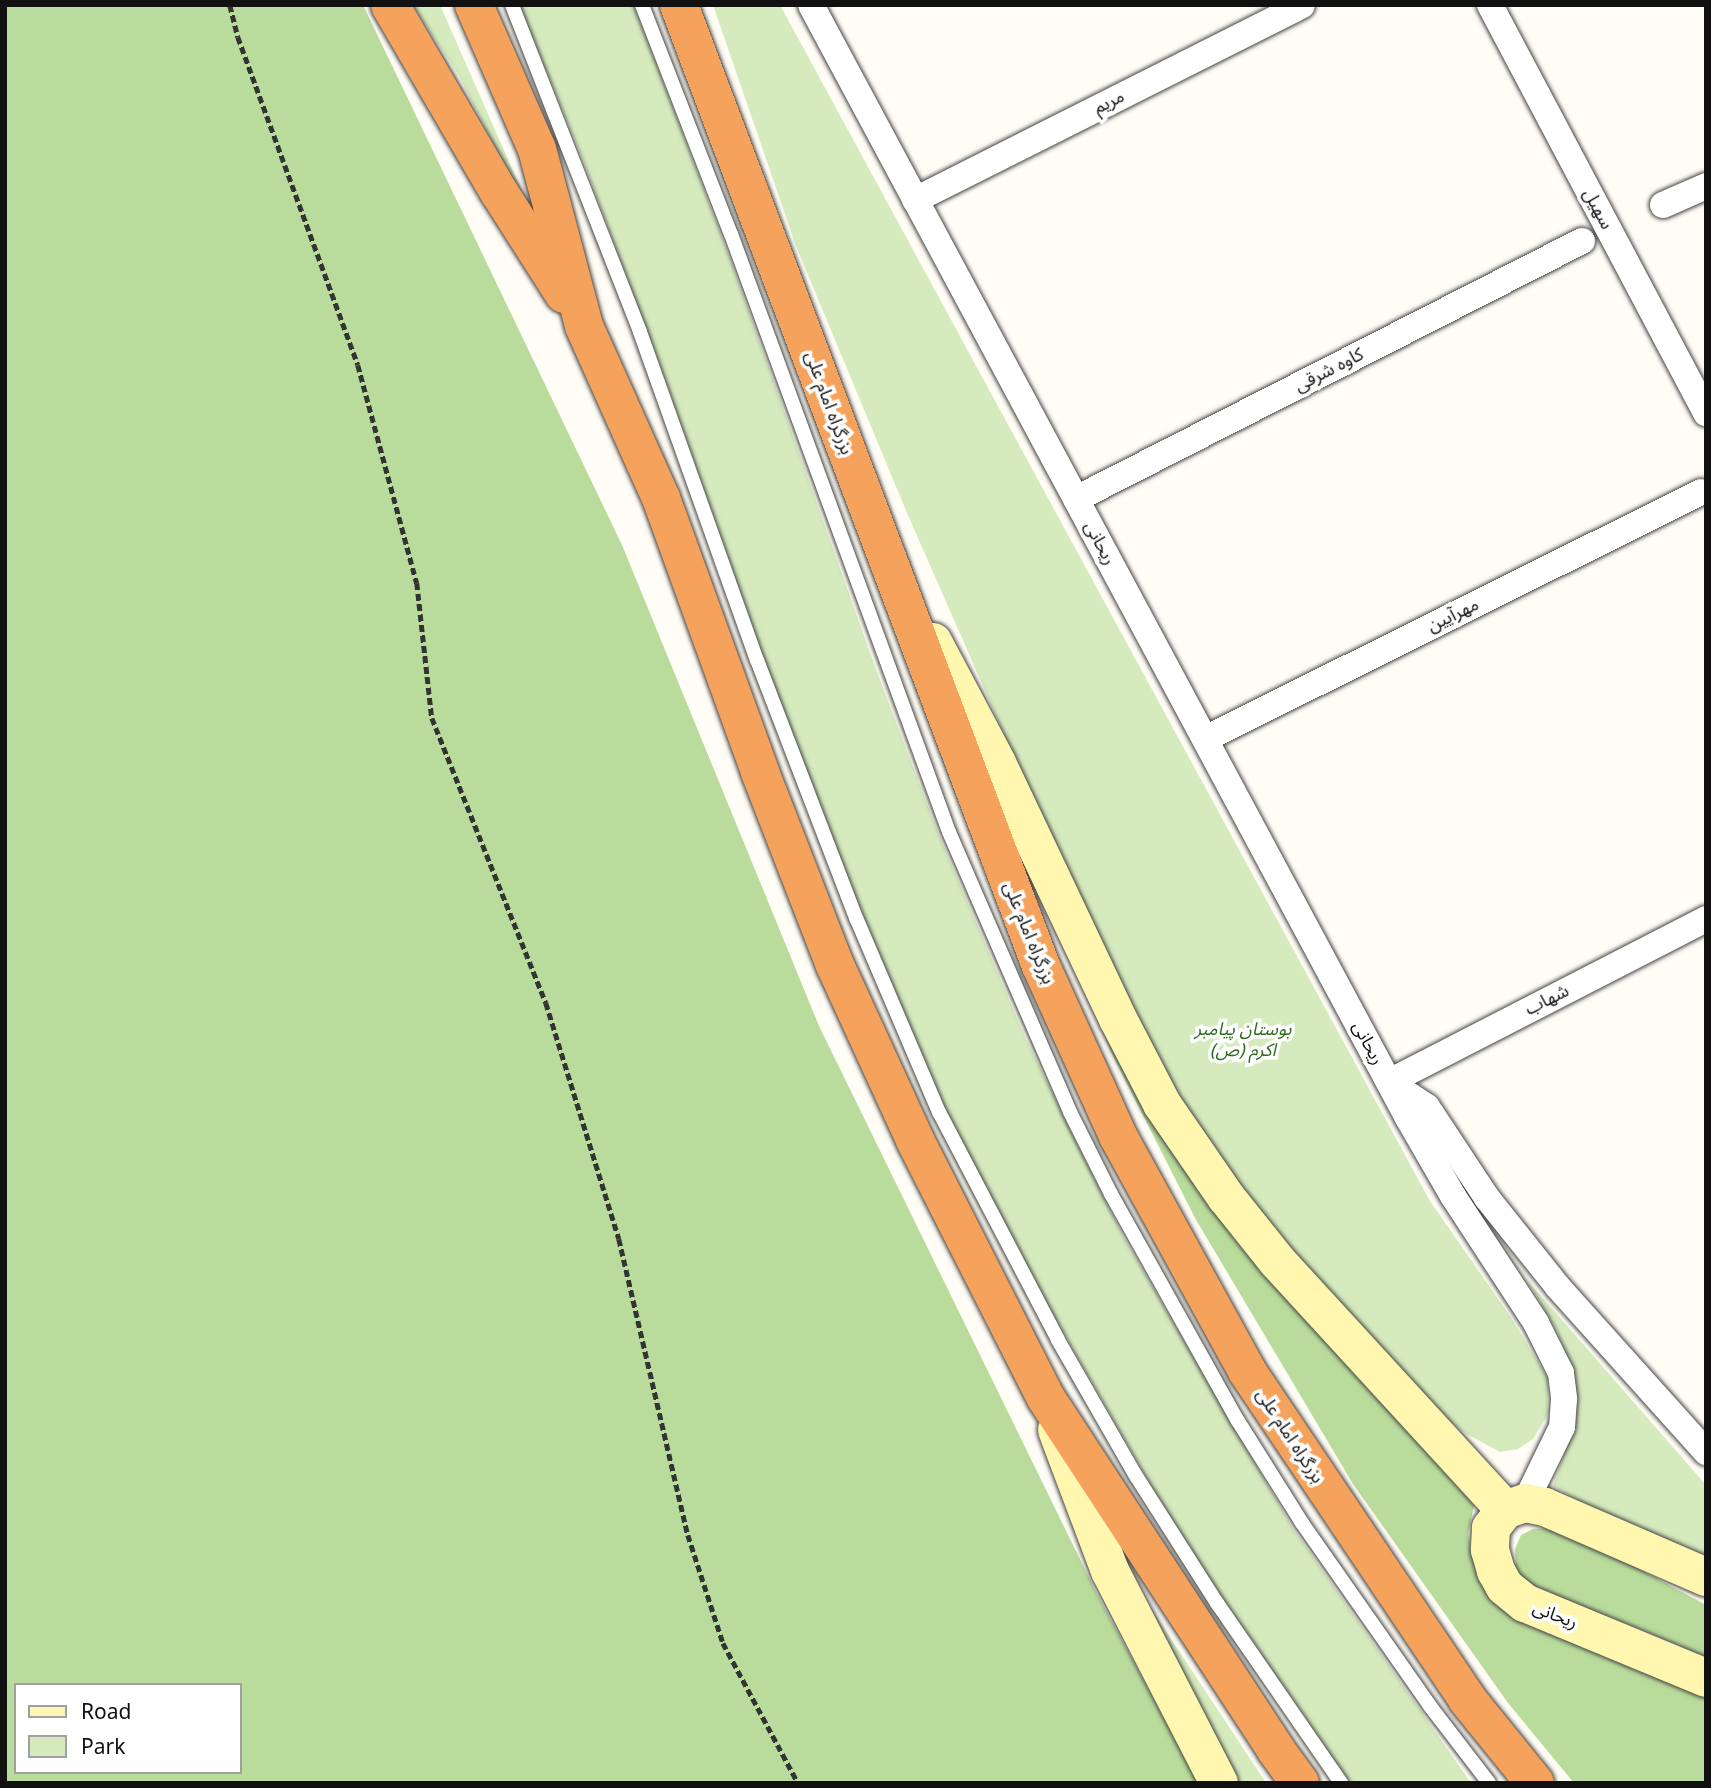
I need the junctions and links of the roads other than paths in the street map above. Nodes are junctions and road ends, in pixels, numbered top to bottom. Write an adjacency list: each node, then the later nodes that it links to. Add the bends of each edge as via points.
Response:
1 (390, 5): 13 (highway)
2 (474, 5): 13 (highway, via 537,149)
3 (512, 5): 29 (lane, via 612,259 852,907 939,1112 1058,1340 1136,1476)
4 (642, 5): 30 (lane, via 731,234 948,832 1070,1112 1238,1421 1430,1706)
5 (679, 5): 17 (highway, بزرگراه امام علی)
6 (811, 5): 10 (street, ریحانی)
7 (1302, 5): 10 (street, مریم)
8 (1490, 5): 14 (street, سهیل)
9 (1706, 186): 11 (street)
10 (915, 200): 16 (street, ریحانی)
11 (1663, 205)
12 (1582, 241): 16 (street, کاوه شرقی)
13 (584, 326): 21 (highway, via 661,498 835,965 915,1140)
14 (1706, 413)
15 (1701, 492): 18 (street, مهرآیین)
16 (1076, 499): 18 (street, ریحانی)
17 (877, 534): 23 (main road, via 997,764 1162,1104 1226,1198 1277,1261); 31 (highway, بزرگراه امام علی, via 1041,967 1118,1136 1247,1371 1468,1699)
18 (1205, 739): 20 (street, ریحانی)
19 (1706, 919): 20 (street, شهاب)
20 (1389, 1082): 22 (street, ریحانی, via 1427,1107 1487,1198 1558,1287); 23 (street, ریحانی, via 1453,1196 1536,1323 1561,1373 1562,1427)
21 (1046, 1398): 27 (main road, via 1110,1571); 28 (highway)
22 (1706, 1452)
23 (1515, 1506): 24 (main road, via 1545,1507); 26 (main road, ریحانی, via 1491,1528 1490,1550 1505,1587 1525,1603)
24 (1690, 1571): 25 (main road)
25 (1706, 1587)
26 (1706, 1678)
27 (1219, 1783)
28 (1300, 1783)
29 (1340, 1783)
30 (1489, 1783)
31 (1535, 1783)

